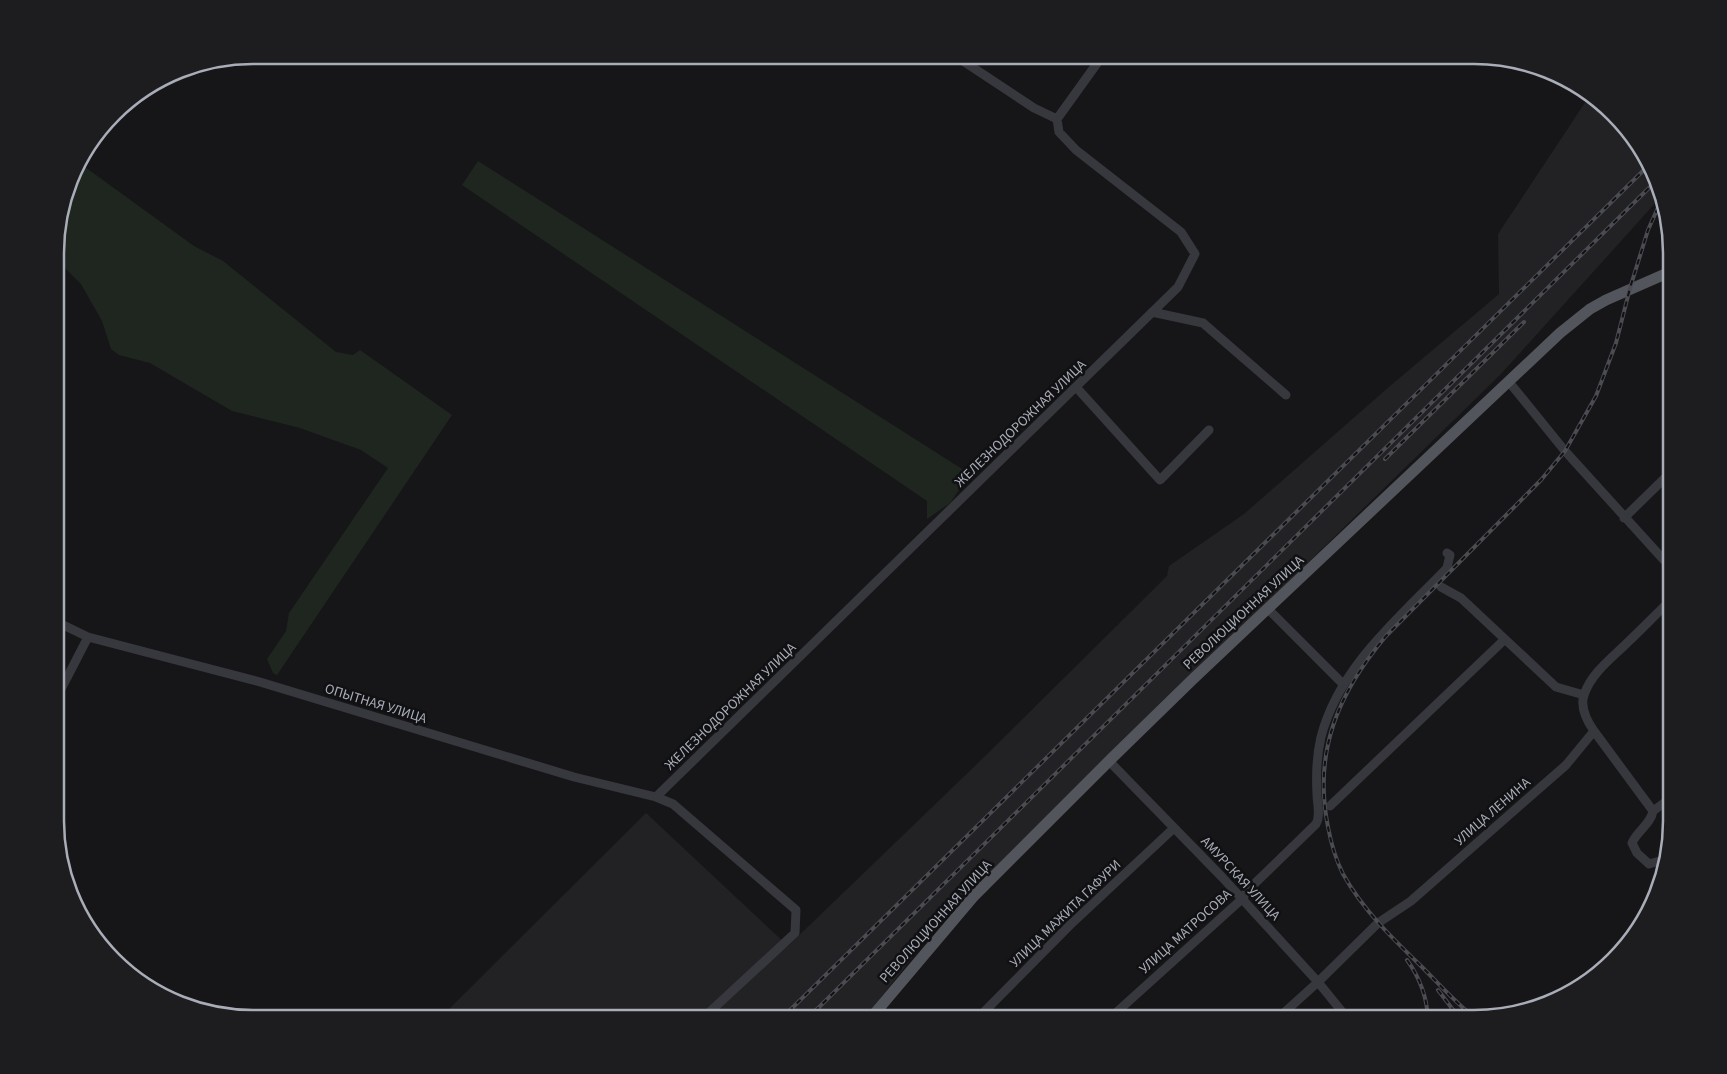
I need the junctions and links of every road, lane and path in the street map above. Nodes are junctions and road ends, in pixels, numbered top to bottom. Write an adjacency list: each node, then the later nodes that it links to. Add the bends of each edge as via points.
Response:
1 (968, 64): 3 (street, via 1034,108)
2 (1097, 64): 3 (street)
3 (1057, 119): 5 (street, ЖЕЛЕЗНОДОРОЖНАЯ УЛИЦА, via 1059,132 1076,150 1181,232 1195,254 1178,287)
4 (1663, 274): 6 (main road, РЕВОЛЮЦИОННАЯ УЛИЦА, via 1590,309)
5 (1152, 312): 7 (street, ЖЕЛЕЗНОДОРОЖНАЯ УЛИЦА); 8 (street, via 1203,323)
6 (1509, 382): 11 (street); 16 (main road, РЕВОЛЮЦИОННАЯ УЛИЦА)
7 (1076, 387): 9 (street, via 1160,480); 25 (street, ЖЕЛЕЗНОДОРОЖНАЯ УЛИЦА)
8 (1286, 395)
9 (1209, 430)
10 (1663, 480): 11 (street)
11 (1624, 518): 13 (street)
12 (1447, 553): 21 (street, via 1450,555 1447,568 1370,648)
13 (1663, 559)
14 (1441, 587): 19 (street, via 1461,598)
15 (1663, 608): 22 (street, via 1604,665)
16 (1268, 609): 21 (street); 24 (main road, РЕВОЛЮЦИОННАЯ УЛИЦА)
17 (64, 625): 18 (street, ОПЫТНАЯ УЛИЦА)
18 (88, 637): 20 (street); 25 (street, ОПЫТНАЯ УЛИЦА, via 260,682 574,777)
19 (1504, 640): 22 (street, via 1556,687); 27 (street)
20 (64, 683)
21 (1343, 684): 31 (street, УЛИЦА МАТРОСОВА, via 1321,738 1317,793 1319,818)
22 (1584, 695): 23 (street, via 1587,722)
23 (1594, 731): 28 (street); 32 (street, УЛИЦА ЛЕНИНА, via 1566,765 1410,900 1378,923)
24 (1109, 761): 29 (street, АМУРСКАЯ УЛИЦА); 34 (main road, РЕВОЛЮЦИОННАЯ УЛИЦА, via 974,896)
25 (656, 797): 33 (street, ОПЫТНАЯ УЛИЦА, via 673,804 796,910 795,932)
26 (1663, 804): 28 (street)
27 (1330, 806)
28 (1653, 811): 30 (street, via 1632,843 1649,864)
29 (1174, 828): 31 (street, АМУРСКАЯ УЛИЦА); 35 (street, УЛИЦА МАЖИТА ГАФУРИ, via 1070,925)
30 (1659, 861)
31 (1242, 898): 32 (street, АМУРСКАЯ УЛИЦА); 36 (street, УЛИЦА МАТРОСОВА)
32 (1318, 982): 37 (street, УЛИЦА ЛЕНИНА); 38 (street, АМУРСКАЯ УЛИЦА)
33 (712, 1010)
34 (878, 1010)
35 (986, 1010)
36 (1119, 1010)
37 (1287, 1010)
38 (1341, 1010)

